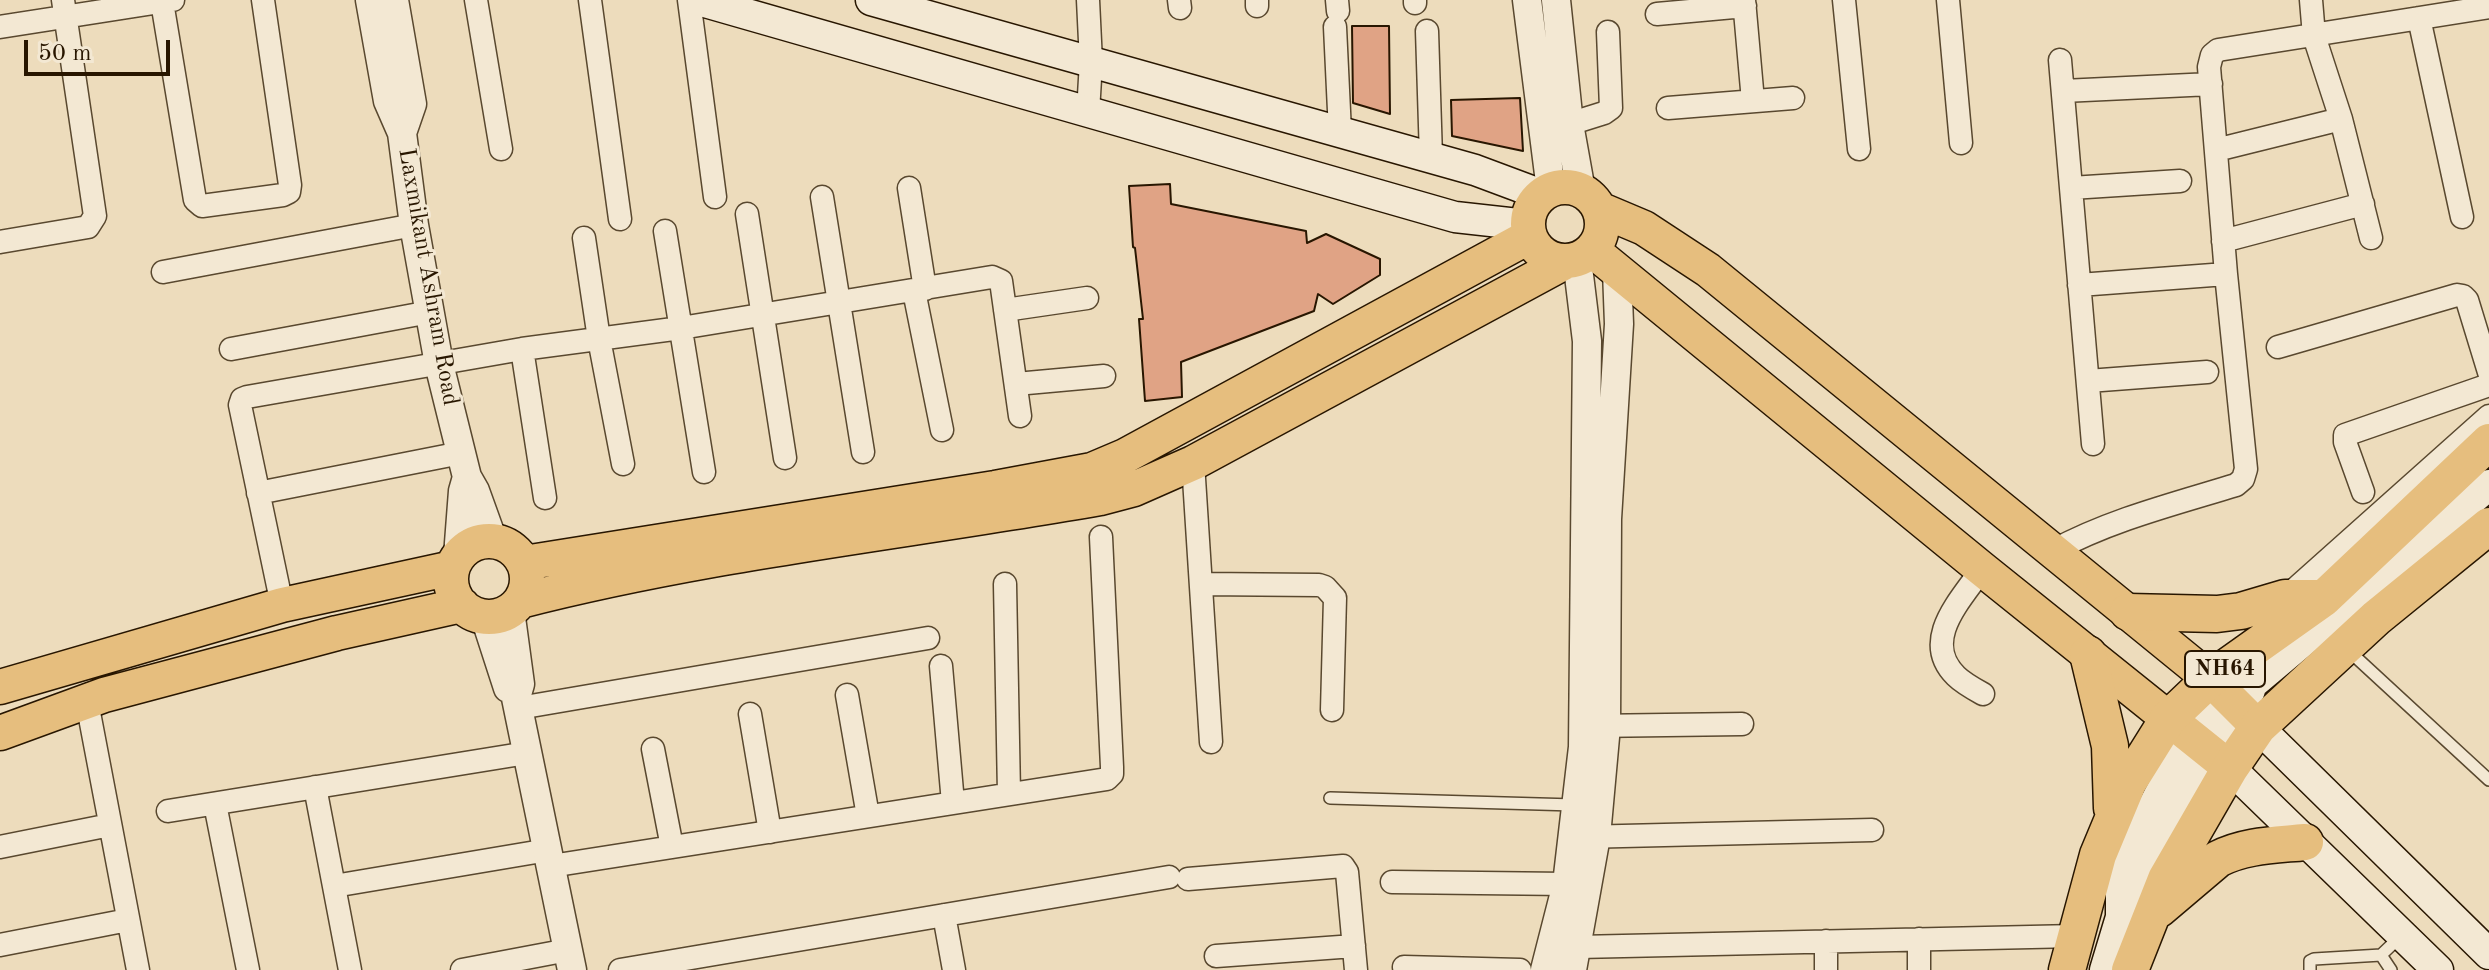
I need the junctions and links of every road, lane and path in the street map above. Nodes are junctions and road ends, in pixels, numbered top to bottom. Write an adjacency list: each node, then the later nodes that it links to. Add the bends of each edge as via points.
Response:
1 (263, 0): 16 (street, via 289,192 202,206 195,200)
2 (370, 0): 38 (street, Laxmikant Ashram Road, via 388,101)
3 (394, 0): 38 (street, via 412,104)
4 (476, 0): 40 (street)
5 (590, 0): 53 (street)
6 (689, 0): 48 (street)
7 (698, 0): 34 (main road)
8 (871, 0): 28 (main road)
9 (1088, 0): 28 (street)
10 (1527, 0): 47 (street)
11 (1556, 0): 36 (street)
12 (1844, 0): 41 (street)
13 (1948, 0): 39 (street)
14 (2311, 0): 26 (street)
15 (2488, 0): 18 (street)
16 (168, 1): 19 (street)
17 (1744, 3): 22 (street); 32 (street)
18 (2489, 7): 21 (street)
19 (64, 8): 23 (street); 60 (street, via 95,216 88,227)
20 (1336, 13): 37 (street)
21 (2405, 13): 26 (street); 52 (street)
22 (1657, 14)
23 (0, 27)
24 (1427, 31): 43 (street)
25 (1608, 32): 36 (street, via 1611,108)
26 (2314, 36): 29 (street, via 2218,50 2209,67); 35 (street)
27 (2060, 60): 30 (street)
28 (1091, 62): 34 (street); 37 (main road)
29 (2211, 84): 30 (street); 42 (street)
30 (2063, 91): 46 (street)
31 (1793, 98): 32 (street)
32 (1753, 101): 33 (street)
33 (1668, 108)
34 (1088, 112): 56 (main road, via 1455,217)
35 (2341, 119): 42 (street); 50 (street)
36 (1569, 124): 47 (street)
37 (1340, 132): 43 (main road)
38 (402, 133): 54 (street, Laxmikant Ashram Road)
39 (1961, 143)
40 (501, 149)
41 (1859, 149)
42 (2216, 150): 59 (street)
43 (1431, 157): 47 (main road)
44 (2180, 181): 46 (street)
45 (909, 188): 65 (street)
46 (2071, 188): 64 (street)
47 (1568, 196): 56 (main road, via 1531,208); 61 (main road, via 1602,231); 102 (main road, via 1644,228 1708,270)
48 (715, 197)
49 (822, 197): 67 (street)
50 (2363, 204): 58 (street); 59 (street)
51 (747, 214): 70 (street)
52 (2462, 217)
53 (620, 219)
54 (414, 225): 62 (street); 69 (street, Laxmikant Ashram Road)
55 (665, 231): 71 (street)
56 (1528, 231): 61 (main road, via 1543,255); 104 (main road, via 1111,464 995,488)
57 (584, 238): 72 (street)
58 (2371, 238)
59 (2223, 241): 63 (street)
60 (0, 242)
61 (1588, 260): 91 (main road); 105 (main road); 126 (street); 126 (street, via 1619,324)
62 (163, 272)
63 (2226, 274): 64 (street); 102 (street, via 2243,479 2087,533)
64 (2079, 285): 80 (street)
65 (920, 290): 67 (street); 68 (street, via 997,278); 85 (street)
66 (1087, 298): 68 (street)
67 (841, 304): 70 (street); 89 (street)
68 (1005, 310): 81 (street)
69 (430, 312): 74 (street); 76 (street, Laxmikant Ashram Road)
70 (762, 316): 71 (street); 90 (street)
71 (681, 328): 72 (street); 94 (street)
72 (599, 339): 75 (street); 92 (street)
73 (2278, 347): 78 (street, via 2457,295 2467,300)
74 (231, 349)
75 (522, 349): 76 (street); 98 (street)
76 (439, 364): 93 (street, Laxmikant Ashram Road); 97 (street, via 242,399)
77 (2207, 372): 80 (street)
78 (2489, 372)
79 (1104, 376): 81 (street)
80 (2088, 381): 88 (street)
81 (1016, 384): 83 (street)
82 (2489, 385): 96 (street, via 2345,435)
83 (1020, 416)
84 (2489, 416): 87 (street)
85 (942, 430)
86 (2489, 436): 87 (street)
87 (2474, 443): 108 (street); 109 (highway, NH64)
88 (2093, 444)
89 (863, 452)
90 (785, 458)
91 (1193, 463): 107 (street); 111 (main road, via 1100,498 798,546 585,585)
92 (623, 464)
93 (464, 465): 97 (street); 101 (street); 103 (street, Laxmikant Ashram Road)
94 (704, 472)
95 (2489, 485): 120 (main road)
96 (2363, 492)
97 (258, 493): 110 (street)
98 (545, 498)
99 (2489, 526): 114 (highway, NH64)
100 (1101, 537): 134 (street, via 1112,774)
101 (493, 541): 103 (main road, via 468,547); 104 (main road, via 517,552)
102 (2053, 551): 112 (main road)
103 (455, 562): 110 (main road); 111 (main road, via 454,594)
104 (524, 563): 111 (main road, via 526,589)
105 (1982, 569): 115 (main road); 118 (street, via 1941,634 1955,676)
106 (1005, 584): 134 (street)
107 (1201, 584): 123 (street, via 1319,585 1331,592); 128 (street)
108 (2285, 598): 109 (highway); 112 (highway, via 2217,614)
109 (2324, 598): 120 (highway, NH64)
110 (282, 605): 117 (main road)
111 (494, 608): 121 (main road, via 337,633); 122 (street, via 520,684)
112 (2128, 612): 120 (main road)
113 (928, 638): 122 (street)
114 (2345, 647): 120 (highway, NH64); 132 (lane)
115 (2088, 654): 129 (main road); 141 (highway, via 2110,746)
116 (941, 666): 136 (street)
117 (0, 687)
118 (1983, 694)
119 (847, 695): 140 (street)
120 (2237, 699): 129 (highway, NH64); 129 (highway, NH64); 162 (main road)
121 (87, 702): 127 (main road); 142 (street)
122 (517, 703): 131 (street)
123 (1332, 710)
124 (750, 714): 144 (street)
125 (1742, 724): 126 (street)
126 (1594, 726): 138 (street); 145 (street)
127 (0, 733)
128 (1211, 742)
129 (2200, 744): 141 (highway, NH64, via 2128,783); 146 (main road); 154 (highway, NH64, via 2166,879); 154 (main road, via 2144,824 2121,885)
130 (653, 749): 148 (street)
131 (527, 753): 133 (street); 149 (street)
132 (2489, 780)
133 (315, 787): 137 (street); 152 (street)
134 (1009, 794): 136 (street)
135 (1330, 798): 138 (lane)
136 (953, 803): 140 (street)
137 (215, 804): 139 (street); 168 (street)
138 (1577, 805): 145 (street)
139 (168, 811)
140 (868, 816): 144 (street)
141 (2112, 822): 161 (highway, NH64)
142 (110, 825): 147 (street); 155 (street)
143 (1872, 830): 145 (street)
144 (770, 832): 148 (street)
145 (1584, 836): 151 (street); 164 (street)
146 (2305, 842): 154 (highway, via 2229,853); 159 (main road)
147 (0, 847)
148 (672, 847): 149 (street)
149 (550, 858): 152 (street); 165 (street)
150 (1392, 882): 151 (street)
151 (1567, 884): 175 (street)
152 (334, 886): 169 (street)
153 (944, 915): 160 (street, via 1179,878 1343,866); 171 (street); 172 (street)
154 (2136, 916): 178 (highway, NH64)
155 (128, 920): 158 (street); 167 (street)
156 (1919, 939): 157 (street); 161 (street); 177 (street)
157 (1826, 941): 164 (street); 176 (street)
158 (0, 945)
159 (2391, 945): 179 (lane, via 2314,959); 180 (lane); 181 (main road)
160 (1354, 946): 163 (street); 173 (street)
161 (2072, 953)
162 (2489, 954)
163 (1216, 956)
164 (1575, 958)
165 (570, 960): 170 (street)
166 (1404, 967): 174 (street)
167 (138, 970)
168 (248, 970)
169 (350, 970)
170 (462, 970)
171 (620, 970)
172 (954, 970)
173 (1356, 970)
174 (1520, 970)
175 (1545, 970)
176 (1826, 970)
177 (1919, 970)
178 (2126, 970)
179 (2310, 970)
180 (2391, 970)
181 (2438, 970)

